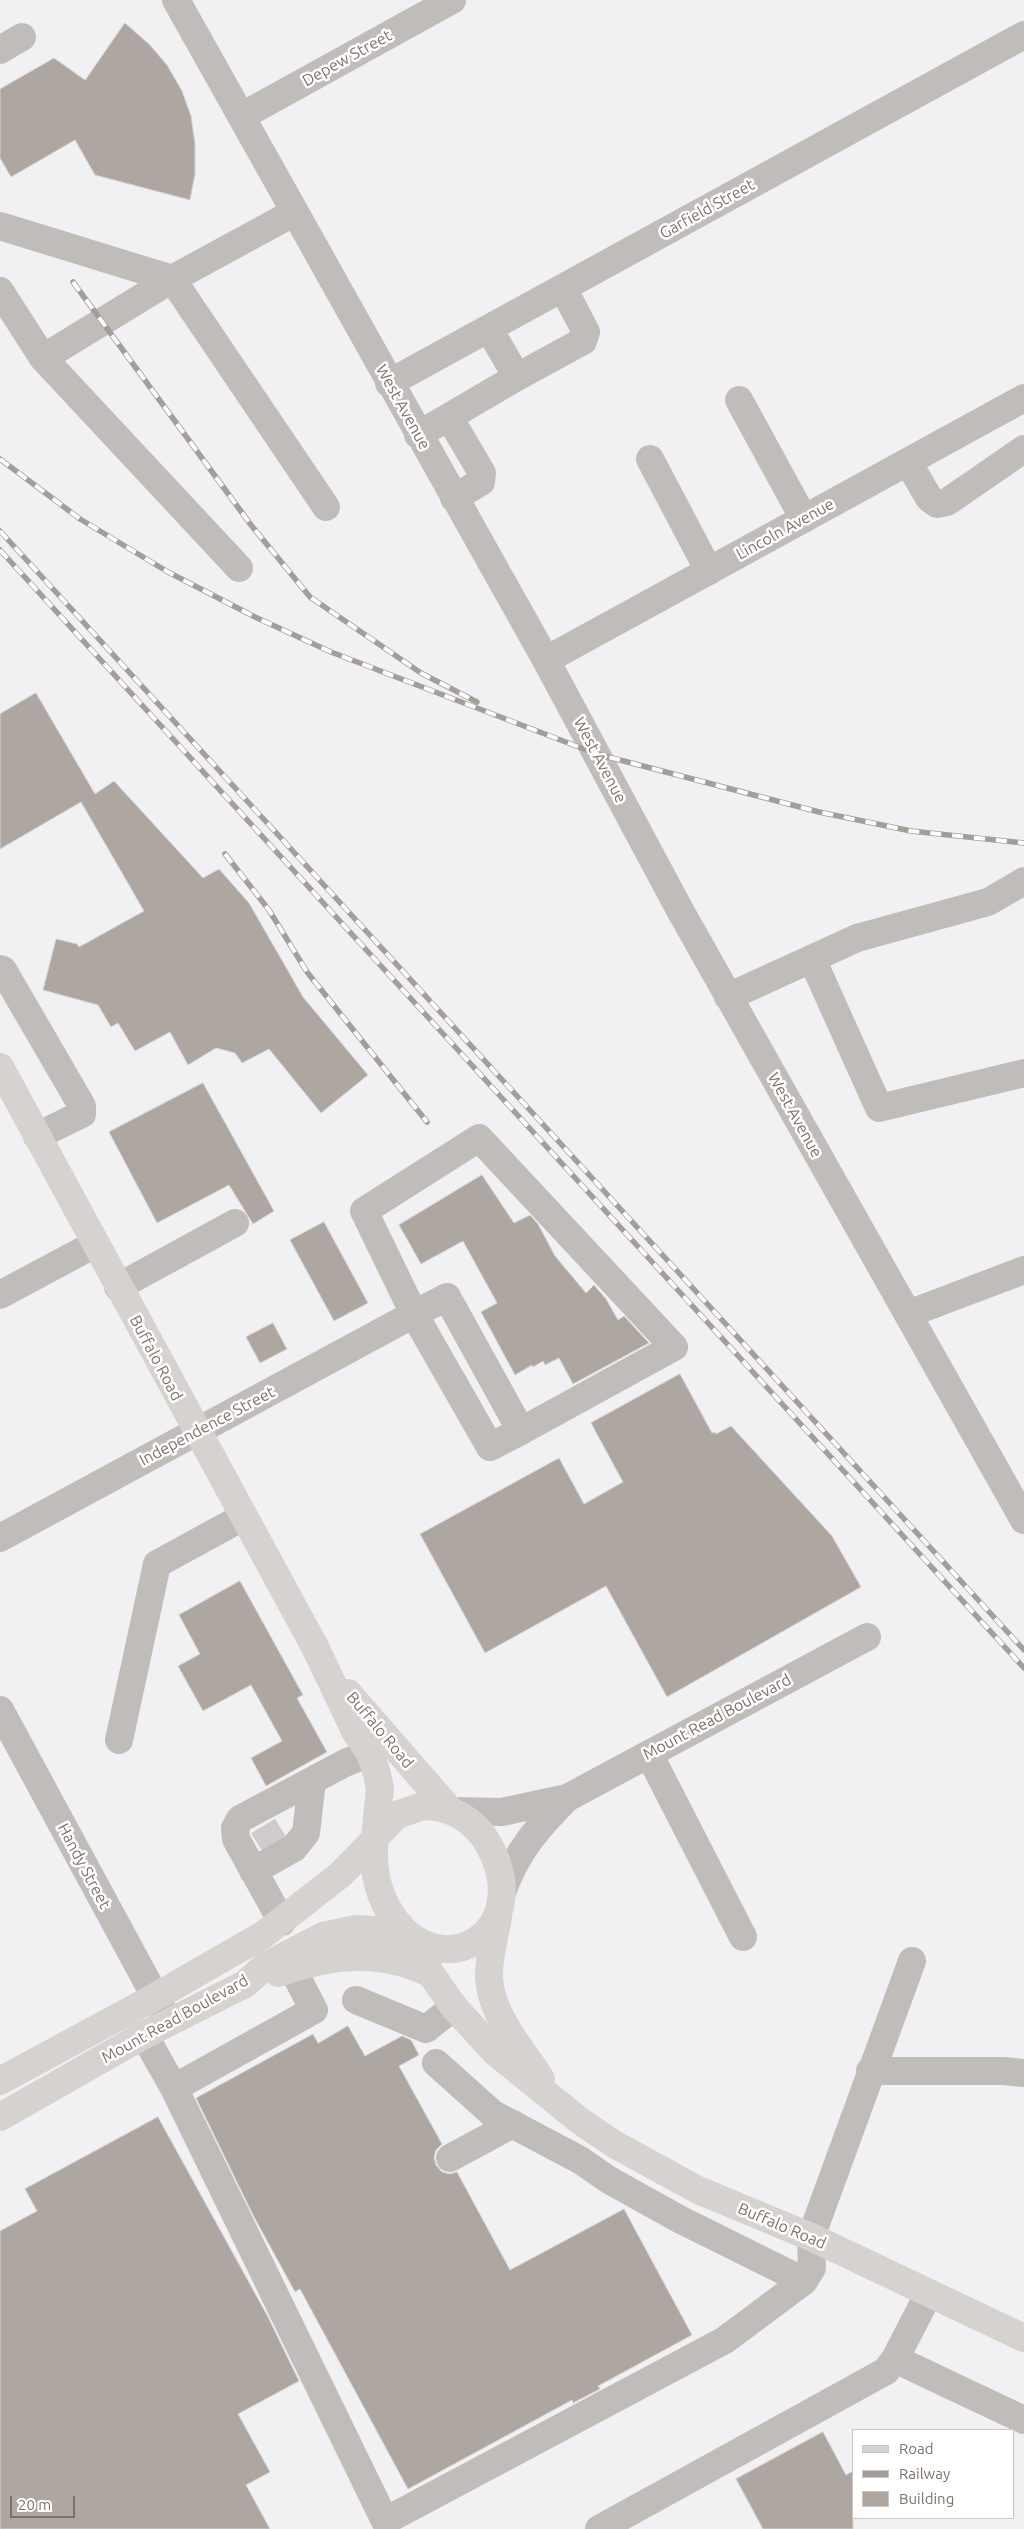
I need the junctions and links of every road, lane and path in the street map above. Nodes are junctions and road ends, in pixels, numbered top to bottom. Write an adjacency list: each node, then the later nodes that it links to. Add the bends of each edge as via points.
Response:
1 (176, 0): 4 (street, West Avenue)
2 (452, 0): 4 (street, Depew Street)
3 (1024, 35): 8 (street, Garfield Street)
4 (242, 116): 5 (street, West Avenue)
5 (295, 212): 7 (street); 13 (street, West Avenue)
6 (0, 226): 7 (street)
7 (172, 278): 11 (street); 22 (street)
8 (563, 288): 10 (street, Garfield Street); 12 (street, via 586,332 583,341)
9 (0, 291): 11 (street)
10 (489, 329): 12 (street); 13 (street, Garfield Street)
11 (43, 358): 24 (street)
12 (517, 377): 16 (street)
13 (390, 383): 17 (street, West Avenue)
14 (1024, 398): 20 (street, Lincoln Avenue)
15 (739, 400): 23 (street)
16 (449, 417): 17 (street); 21 (street, via 482,473 481,482)
17 (418, 435): 21 (street, West Avenue)
18 (1024, 449): 20 (street, via 948,502 937,504 929,498)
19 (650, 459): 25 (street)
20 (908, 462): 23 (street, Lincoln Avenue)
21 (454, 498): 26 (street, West Avenue)
22 (326, 507)
23 (804, 519): 25 (street, Lincoln Avenue)
24 (239, 568)
25 (709, 571): 26 (street, Lincoln Avenue)
26 (546, 660): 30 (street, West Avenue)
27 (1024, 881): 28 (street, via 988,902 857,938)
28 (812, 959): 30 (street); 31 (street, via 879,1108)
29 (0, 969): 33 (street, via 82,1106 82,1114)
30 (728, 997): 40 (street, West Avenue)
31 (1024, 1073)
32 (3, 1078): 33 (main road, Buffalo Road)
33 (37, 1136): 35 (main road, Buffalo Road)
34 (235, 1223): 37 (street)
35 (95, 1244): 37 (main road, Buffalo Road); 38 (street)
36 (1024, 1270): 40 (street)
37 (118, 1287): 42 (main road, Buffalo Road)
38 (0, 1295)
39 (414, 1314): 41 (street, via 490,1447); 41 (street, Independence Street, via 447,1297); 41 (street, via 364,1211 479,1138 674,1348); 42 (street, Independence Street)
40 (908, 1314): 44 (street, West Avenue)
41 (521, 1431)
42 (196, 1432): 43 (main road, Buffalo Road); 45 (street, Independence Street)
43 (244, 1517): 47 (main road, Buffalo Road); 49 (street, via 157,1564)
44 (1024, 1520)
45 (0, 1538)
46 (867, 1637): 51 (street, Mount Read Boulevard)
47 (315, 1647): 50 (main road, Buffalo Road, via 355,1731); 54 (main road, Buffalo Road, via 393,1747)
48 (0, 1710): 67 (street, Handy Street)
49 (119, 1740)
50 (370, 1753): 52 (street); 56 (main road, Buffalo Road, via 380,1789)
51 (649, 1754): 53 (street, Mount Read Boulevard); 61 (street)
52 (312, 1781): 55 (street); 55 (street, via 306,1833 294,1848)
53 (567, 1798): 54 (street, via 502,1812); 58 (street, via 525,1845)
54 (451, 1810): 56 (main road, via 422,1806 408,1809 397,1815); 58 (main road, via 467,1819 487,1842 500,1871)
55 (269, 1835): 57 (street); 57 (street, via 240,1820 235,1828 236,1839)
56 (375, 1838): 60 (main road, Mount Read Boulevard, via 341,1874); 62 (main road, via 375,1868 382,1899 401,1929)
57 (253, 1871): 60 (street)
58 (503, 1890): 59 (main road)
59 (498, 1917): 62 (main road, via 489,1932 462,1946 442,1948); 77 (main road, Buffalo Road, via 489,1975 493,1998 503,2022)
60 (282, 1922): 67 (main road, Mount Read Boulevard, via 242,1949)
61 (743, 1937)
62 (413, 1940): 65 (main road, Buffalo Road); 66 (main road, Mount Read Boulevard, via 356,1929 323,1936 264,1967)
63 (912, 1961): 73 (street)
64 (292, 1968): 65 (main road, via 327,1958 362,1956 407,1963); 66 (main road); 76 (street, via 314,2010)
65 (431, 1974): 69 (main road, Buffalo Road)
66 (245, 1984): 70 (main road, Mount Read Boulevard)
67 (155, 1997): 70 (street, Handy Street); 75 (main road, Mount Read Boulevard)
68 (356, 2000): 69 (street, via 426,2029)
69 (454, 2007): 77 (main road, Buffalo Road, via 495,2052)
70 (169, 2022): 71 (main road, Mount Read Boulevard)
71 (144, 2035): 76 (street); 78 (main road, Mount Read Boulevard)
72 (436, 2063): 79 (street, via 494,2114)
73 (870, 2071): 74 (street, via 995,2070); 81 (street)
74 (1024, 2073)
75 (0, 2080)
76 (174, 2088): 82 (street, via 385,2522 725,2340)
77 (551, 2095): 81 (main road, Buffalo Road, via 596,2132 647,2164 706,2193)
78 (0, 2117)
79 (513, 2124): 80 (street); 82 (street, via 681,2220)
80 (450, 2158)
81 (811, 2237): 82 (street, via 812,2268); 83 (main road, Buffalo Road)
82 (804, 2281)
83 (929, 2293): 84 (main road, Buffalo Road); 85 (street)
84 (1024, 2338)
85 (895, 2359): 86 (street); 87 (street, via 886,2371)
86 (1024, 2420)
87 (599, 2529)

